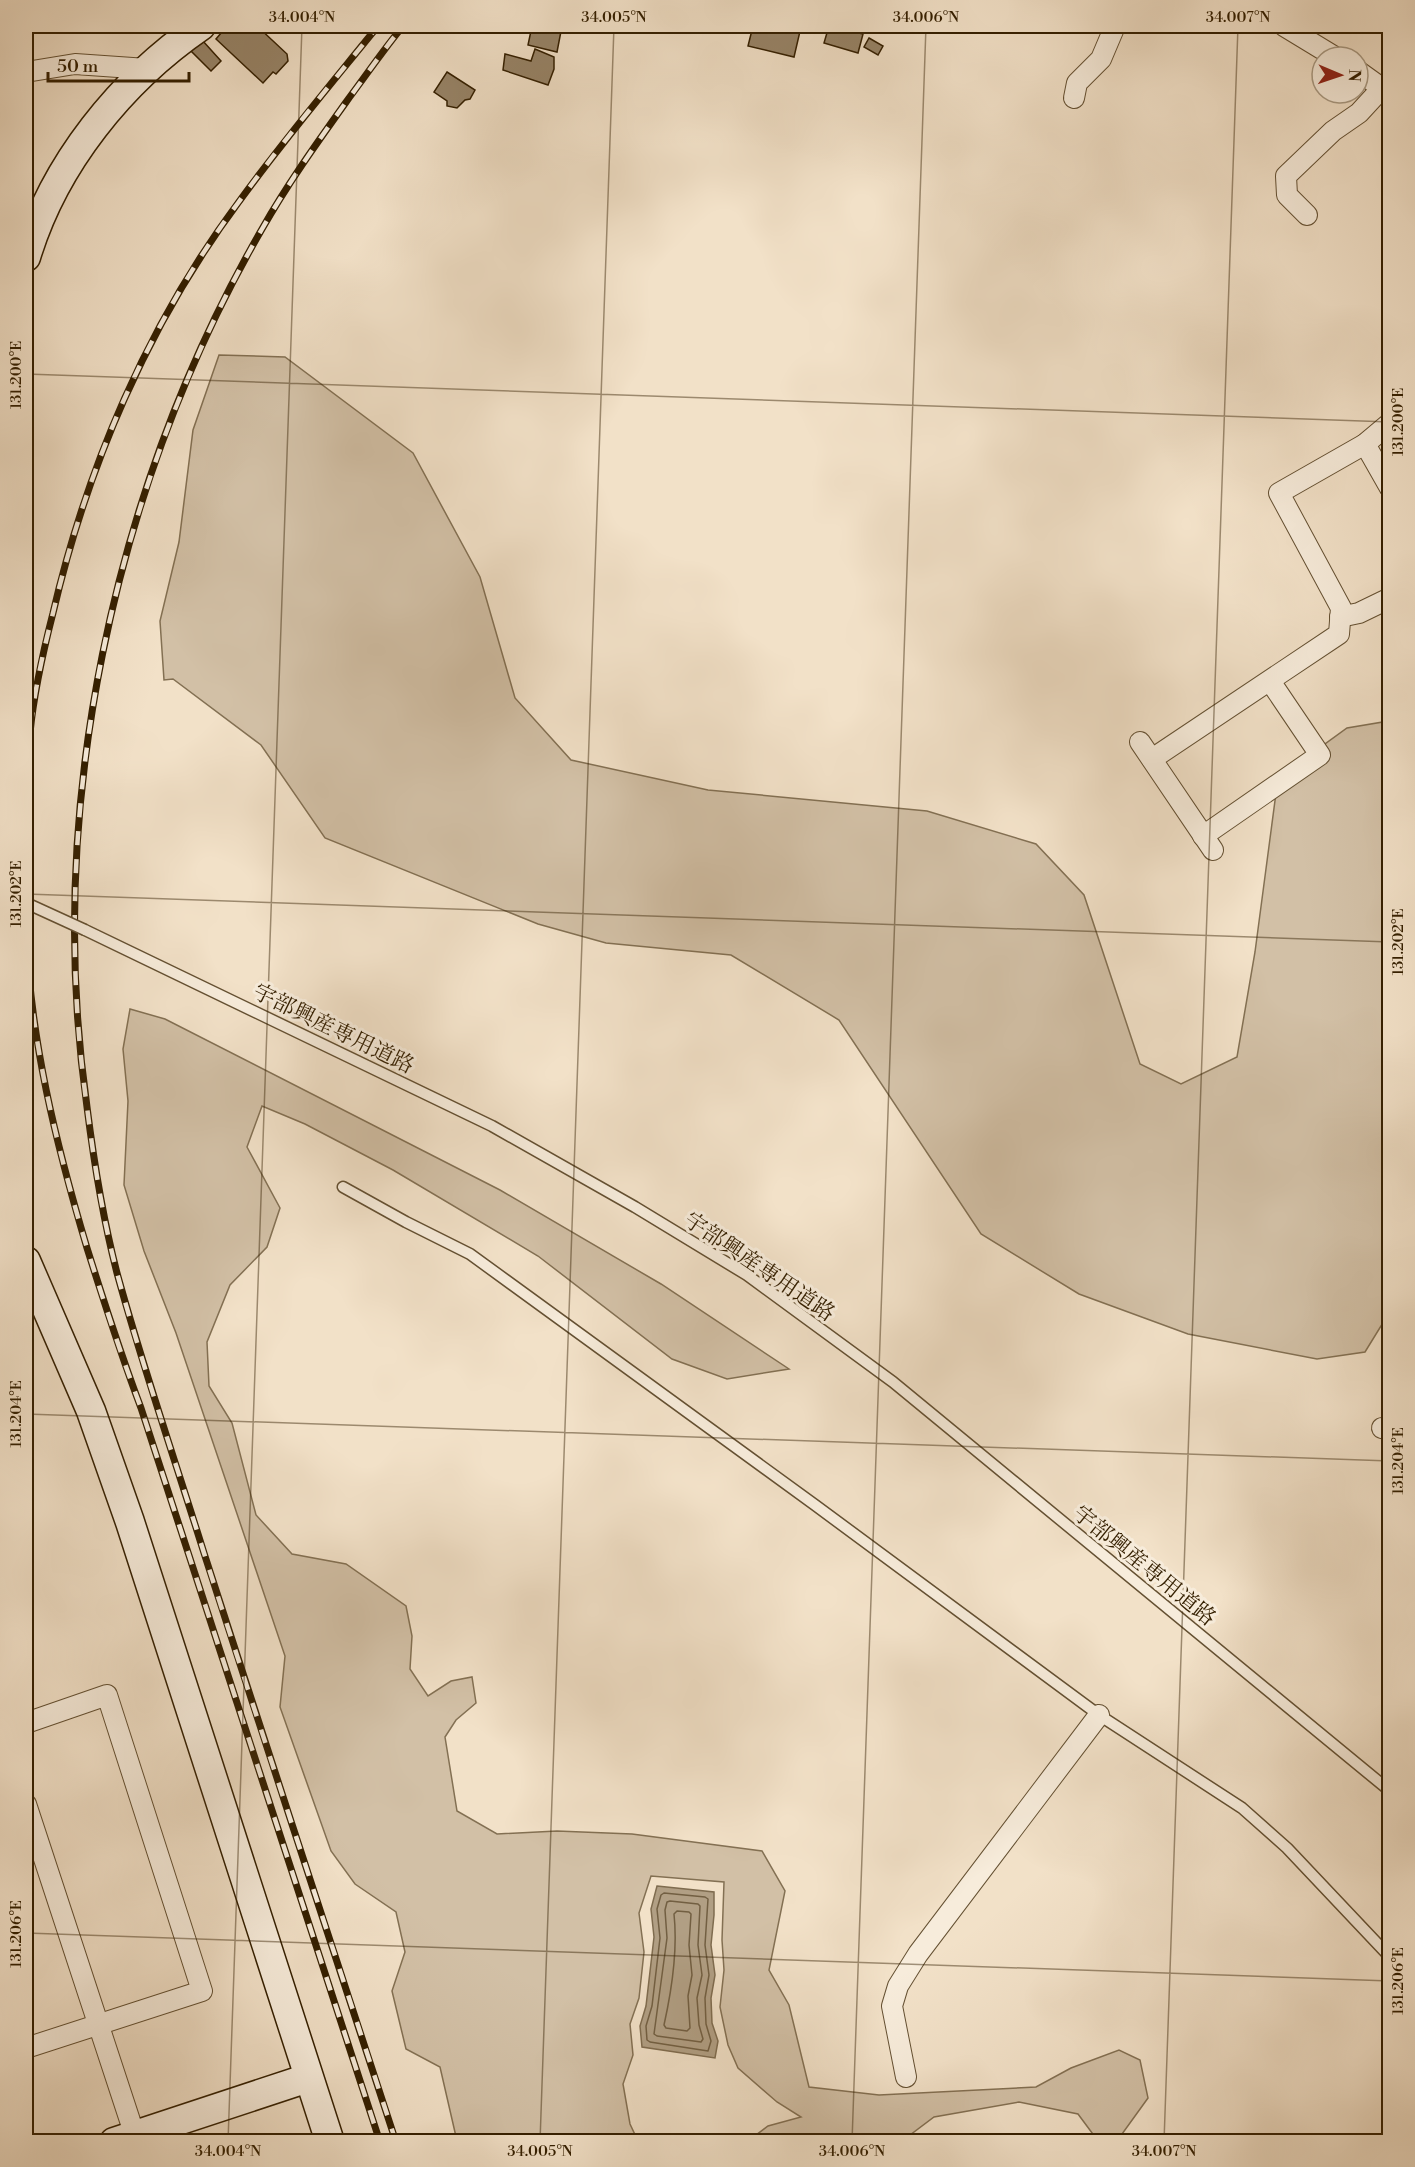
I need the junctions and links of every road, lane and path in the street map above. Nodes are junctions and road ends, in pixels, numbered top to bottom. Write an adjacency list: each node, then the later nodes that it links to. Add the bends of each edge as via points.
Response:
1 (201, 26): 5 (street)
2 (1114, 26): 9 (street, via 1101,59 1077,83)
3 (1284, 26): 4 (street)
4 (1315, 45)
5 (147, 69): 6 (street, via 75,64); 11 (street, via 98,122 78,151 42,214)
6 (26, 72)
7 (1370, 80): 8 (street)
8 (1386, 91): 10 (street, via 1333,131 1286,176 1287,195)
9 (1074, 98)
10 (1307, 215)
11 (26, 257)
12 (1389, 423): 13 (street)
13 (1365, 444): 14 (street); 16 (street, via 1280,493 1341,608)
14 (1389, 488)
15 (1389, 598): 16 (street, via 1359,613)
16 (1340, 616): 17 (street, via 1339,634)
17 (1270, 681): 19 (street); 19 (street, via 1320,755 1208,843)
18 (1140, 742): 19 (street)
19 (1152, 759)
20 (26, 903): 25 (lane, 宇部興産専用道路, bridge, via 492,1126 747,1275 893,1382)
21 (343, 1187): 23 (lane, via 470,1254)
22 (26, 1261): 31 (street, via 91,1411 130,1522)
23 (1099, 1715): 27 (lane, via 1242,1808 1287,1848); 30 (street, via 898,1986 892,2006)
24 (26, 1723): 28 (street, via 107,1695 202,1991)
25 (1389, 1791)
26 (26, 1804): 28 (street)
27 (1389, 1957)
28 (99, 2026): 29 (street); 32 (street)
29 (26, 2048)
30 (906, 2077)
31 (308, 2078): 32 (street); 33 (street)
32 (129, 2139)
33 (330, 2142)

